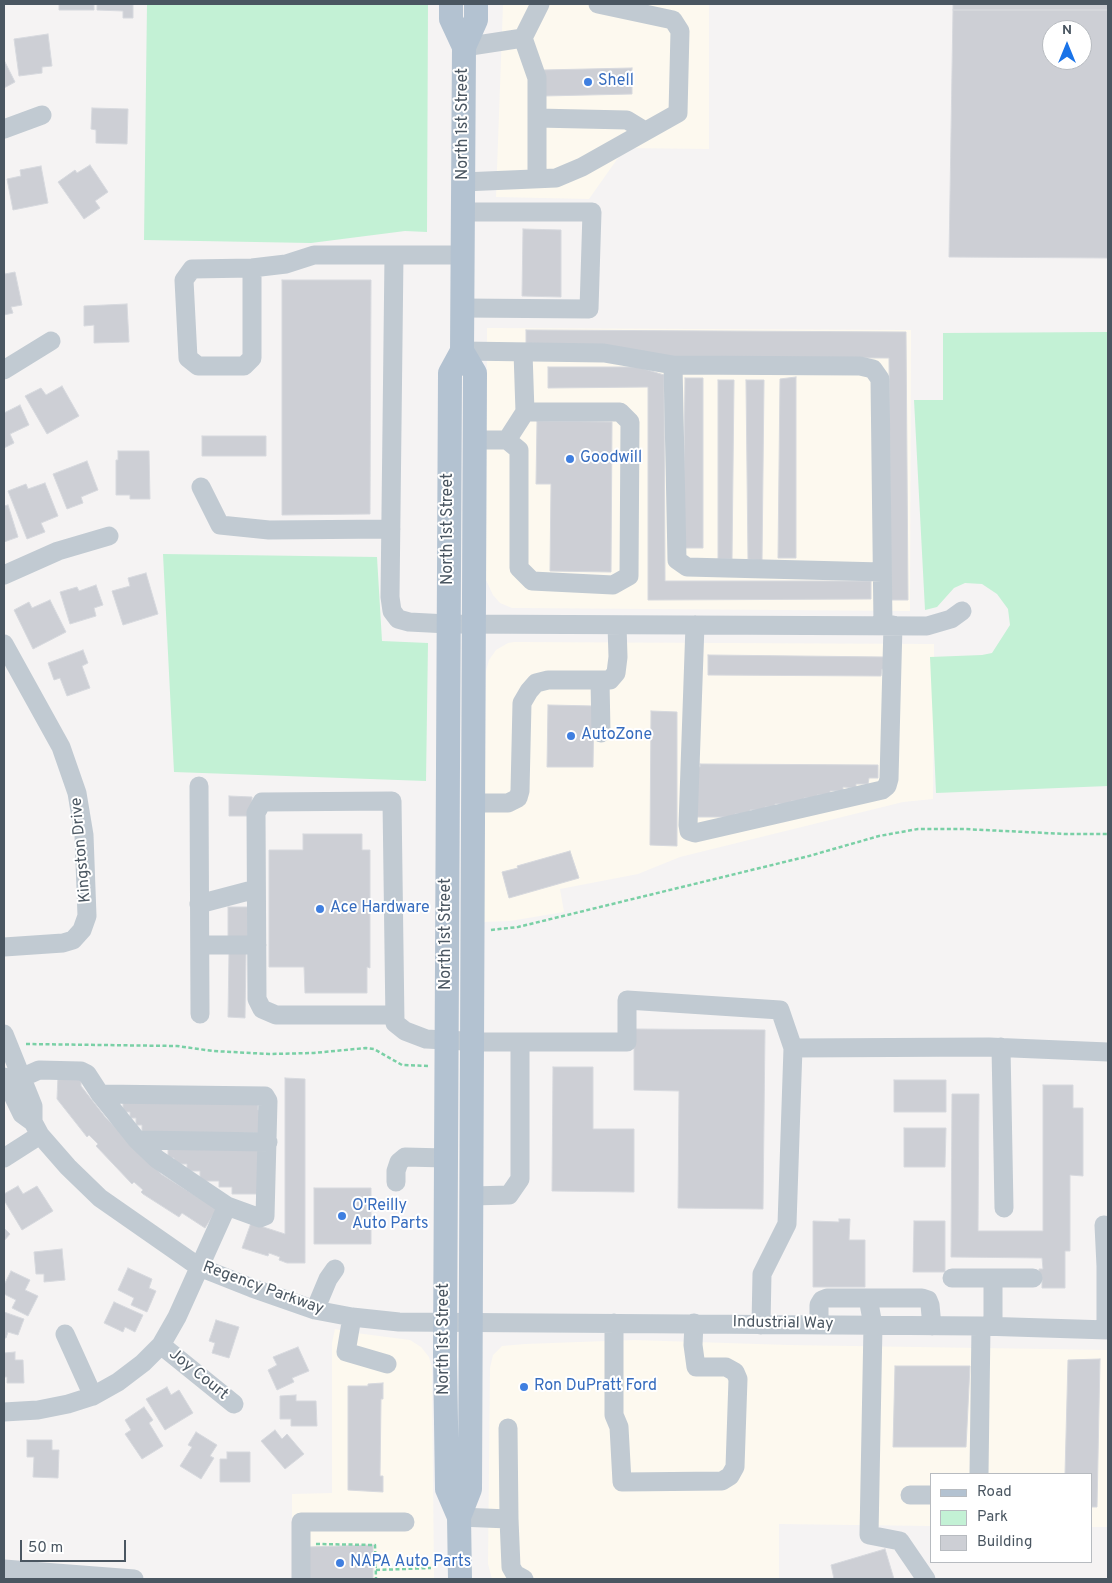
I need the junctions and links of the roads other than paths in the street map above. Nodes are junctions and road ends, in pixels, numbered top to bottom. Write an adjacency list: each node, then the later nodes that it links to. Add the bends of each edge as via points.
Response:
1 (451, 4): 6 (main road, North 1st Street, via 451,19)
2 (476, 4): 6 (main road, North 1st Street, via 476,20)
3 (540, 4): 5 (street)
4 (598, 4): 10 (street, via 673,20 680,31 678,113)
5 (523, 38): 6 (street); 8 (street, via 537,78)
6 (464, 47): 12 (main road, North 1st Street)
7 (42, 115): 9 (street)
8 (537, 118): 10 (street, via 627,120); 11 (street)
9 (4, 129)
10 (645, 131): 11 (street, via 582,167 556,178)
11 (537, 179): 12 (street)
12 (463, 182): 13 (main road, North 1st Street)
13 (463, 212): 15 (main road, North 1st Street); 17 (street, via 592,212 589,309)
14 (394, 255): 15 (street); 16 (street, via 314,255 286,264); 27 (street)
15 (463, 255): 17 (main road, North 1st Street)
16 (252, 268): 16 (street, via 252,358 244,366 198,366 188,358 184,280 192,269)
17 (463, 308): 19 (main road, North 1st Street)
18 (52, 341): 22 (street)
19 (462, 351): 20 (street); 24 (main road, North 1st Street, via 475,373); 32 (main road, North 1st Street, via 450,372)
20 (523, 352): 21 (street, via 604,353); 23 (street)
21 (673, 364): 29 (street, via 677,560 687,567); 29 (street, via 860,366 873,370 880,379)
22 (4, 370)
23 (525, 412): 25 (street); 25 (street, via 620,412 630,422 629,576 613,585 532,581 519,568 518,450)
24 (475, 440): 25 (street); 33 (main road, North 1st Street)
25 (507, 440)
26 (201, 487): 27 (street, via 220,525 269,530)
27 (391, 529): 32 (street, via 392,611 398,619 410,622)
28 (109, 536): 30 (street, via 58,551)
29 (882, 572): 36 (street)
30 (4, 575)
31 (962, 611): 36 (street, via 951,619 928,626)
32 (448, 624): 33 (street); 50 (main road, North 1st Street)
33 (474, 624): 34 (street); 41 (main road, North 1st Street)
34 (617, 625): 35 (street); 38 (street, via 616,673 610,680)
35 (695, 625): 36 (street); 36 (street, via 688,825 689,831 695,833 882,790 887,786)
36 (888, 625)
37 (4, 644): 46 (street, Kingston Drive, via 61,747 78,793 84,835 87,916 82,930 73,940)
38 (600, 680): 39 (street); 41 (street, via 536,683 522,703 518,798 508,803)
39 (601, 733)
40 (198, 786): 43 (street)
41 (473, 803): 51 (main road, North 1st Street)
42 (256, 889): 43 (street); 45 (street); 48 (street, via 256,813 262,802 392,801)
43 (199, 904): 44 (street)
44 (200, 945): 45 (street); 47 (street)
45 (257, 945): 48 (street, via 257,999 262,1009 276,1015)
46 (4, 947)
47 (200, 1014)
48 (395, 1015): 50 (street, via 395,1023 405,1031 426,1039)
49 (11, 1039): 56 (street)
50 (446, 1041): 51 (street); 62 (main road, North 1st Street)
51 (473, 1042): 52 (street); 64 (main road, North 1st Street)
52 (520, 1042): 54 (street, via 627,1042 627,1000 780,1010); 64 (street, via 520,1180 509,1195)
53 (1001, 1047): 54 (street); 55 (street); 66 (street)
54 (793, 1048): 79 (street, via 787,1224 762,1274)
55 (1108, 1052)
56 (12, 1078): 57 (street, via 38,1070 81,1072 87,1074); 58 (street, via 33,1106)
57 (100, 1094): 59 (street); 60 (street, via 265,1096 268,1101)
58 (37, 1128): 61 (street); 68 (street, Regency Parkway, via 100,1198)
59 (137, 1140): 60 (street); 65 (street, via 157,1159)
60 (268, 1142): 65 (street, via 265,1216 260,1218)
61 (4, 1158)
62 (446, 1158): 63 (street, via 405,1157 399,1162); 76 (main road, North 1st Street)
63 (396, 1182)
64 (472, 1196): 76 (main road, North 1st Street)
65 (227, 1206): 68 (street)
66 (1004, 1208)
67 (1104, 1226): 84 (street)
68 (199, 1267): 74 (street, Regency Parkway); 86 (street)
69 (335, 1269): 74 (street)
70 (952, 1278): 71 (street)
71 (993, 1278): 72 (street); 83 (street)
72 (1033, 1278)
73 (868, 1298): 80 (street, via 822,1300); 81 (street); 82 (street, via 928,1300)
74 (315, 1310): 75 (street, Regency Parkway)
75 (352, 1318): 76 (street, Regency Parkway); 87 (street, via 346,1352)
76 (458, 1322): 77 (street, Industrial Way); 95 (main road, North 1st Street, via 470,1489)
77 (614, 1323): 78 (street, Industrial Way); 78 (street, via 614,1415 620,1427 622,1482 722,1481 735,1467 738,1379 735,1372 726,1367 696,1367)
78 (694, 1323): 79 (street, Industrial Way)
79 (761, 1325): 80 (street, Industrial Way)
80 (819, 1325): 81 (street, Industrial Way)
81 (873, 1325): 82 (street, Industrial Way); 103 (street, via 869,1535 900,1541)
82 (932, 1326): 83 (street, Industrial Way)
83 (987, 1326): 84 (street, Industrial Way); 92 (street)
84 (1107, 1330)
85 (65, 1334): 88 (street)
86 (161, 1345): 88 (street, via 137,1368); 89 (street, Joy Court)
87 (387, 1364)
88 (93, 1396): 90 (street, via 38,1410)
89 (234, 1404)
90 (4, 1412)
91 (508, 1428): 96 (street)
92 (979, 1473)
93 (910, 1495): 94 (street)
94 (930, 1495)
95 (459, 1517): 96 (street); 101 (main road, North 1st Street)
96 (509, 1519): 102 (street, via 511,1567)
97 (405, 1522): 100 (street, via 301,1522)
98 (4, 1569): 99 (street)
99 (134, 1579)
100 (300, 1579)
101 (460, 1579)
102 (524, 1579)
103 (926, 1579)

